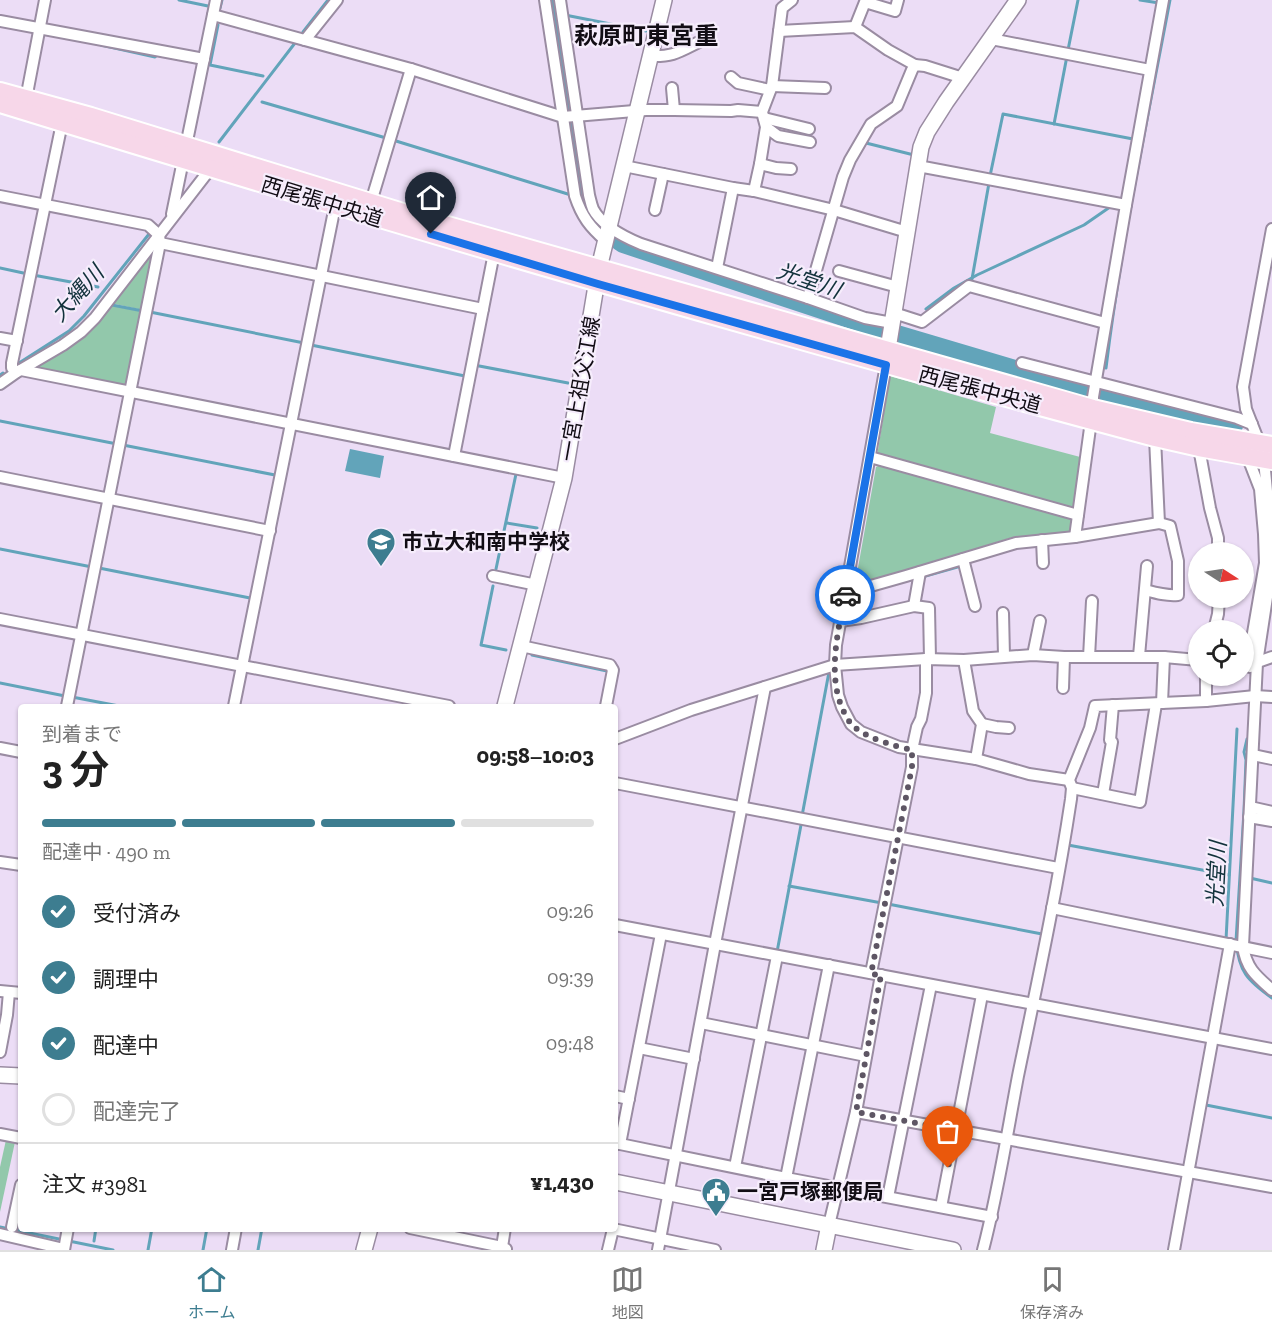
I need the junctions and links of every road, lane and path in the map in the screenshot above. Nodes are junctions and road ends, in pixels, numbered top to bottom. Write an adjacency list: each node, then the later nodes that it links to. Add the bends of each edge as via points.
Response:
1 (45, 0): 14 (street)
2 (216, 0): 11 (street)
3 (336, 0): 17 (street)
4 (545, 0): 34 (street)
5 (560, 0): 34 (street)
6 (664, 0): 19 (main road, 一宮上祖父江線)
7 (792, 0): 15 (street, via 782,8)
8 (898, 0): 13 (street, via 895,10 865,2)
9 (1018, 0): 16 (main road)
10 (1163, 0): 23 (street)
11 (213, 15): 17 (street); 20 (street)
12 (0, 21): 14 (street)
13 (855, 27): 15 (street); 21 (street)
14 (40, 29): 20 (street); 30 (street)
15 (779, 32): 27 (street)
16 (991, 39): 23 (street); 25 (main road)
17 (306, 40): 22 (street)
18 (699, 42): 19 (street, via 675,54)
19 (651, 56): 33 (main road, 一宮上祖父江線)
20 (204, 59): 39 (street)
21 (915, 65): 25 (street); 54 (street, via 897,106 871,124 850,160)
22 (411, 69): 34 (street); 49 (street)
23 (1150, 70): 50 (street)
24 (731, 77): 27 (street, via 738,83)
25 (963, 78): 42 (main road, via 927,132)
26 (672, 88): 32 (street)
27 (771, 88): 28 (street); 35 (street)
28 (825, 88)
29 (0, 91): 30 (main road, 西尾張中央道)
30 (26, 99): 39 (main road, 西尾張中央道, via 91,116)
31 (0, 104): 36 (main road, 西尾張中央道)
32 (674, 110): 33 (street); 35 (street, via 738,110)
33 (637, 111): 34 (street); 41 (main road, 一宮上祖父江線)
34 (571, 116): 58 (street, via 593,209)
35 (764, 119): 37 (street); 38 (street, via 778,136); 40 (street)
36 (62, 123): 39 (main road, 西尾張中央道); 51 (street)
37 (809, 129)
38 (810, 142)
39 (185, 153): 43 (main road, 西尾張中央道); 49 (main road, 西尾張中央道); 55 (street)
40 (760, 164): 44 (street); 47 (street)
41 (624, 166): 45 (street); 58 (main road, 一宮上祖父江線)
42 (918, 166): 50 (street); 57 (main road)
43 (211, 168): 52 (main road, 西尾張中央道); 55 (street)
44 (791, 169)
45 (663, 174): 46 (street); 53 (street)
46 (733, 188): 47 (street); 61 (street)
47 (754, 191): 54 (street)
48 (0, 196): 51 (street)
49 (371, 202): 64 (main road, 西尾張中央道)
50 (1126, 204): 68 (street)
51 (44, 205): 59 (street, via 147,225); 71 (street)
52 (336, 206): 60 (main road, 西尾張中央道); 63 (street)
53 (655, 210)
54 (834, 210): 57 (street); 66 (street)
55 (172, 218): 59 (street)
56 (1272, 229): 78 (street, via 1243,387)
57 (907, 232): 65 (main road)
58 (608, 234): 61 (street); 64 (main road, 一宮上祖父江線)
59 (159, 239): 63 (street); 73 (street, via 81,332); 75 (street)
60 (494, 253): 64 (main road, 西尾張中央道); 67 (street)
61 (717, 268): 66 (street)
62 (839, 271): 65 (street)
63 (322, 276): 67 (street); 77 (street)
64 (598, 276): 69 (main road, 西尾張中央道); 86 (main road, 一宮上祖父江線)
65 (898, 287): 69 (main road)
66 (808, 297): 69 (street, via 865,318)
67 (483, 309): 82 (street)
68 (1105, 322): 69 (street, via 969,286 922,322); 76 (street)
69 (890, 336): 76 (main road, 西尾張中央道); 83 (street)
70 (0, 338): 71 (street)
71 (17, 341): 73 (street, via 12,368)
72 (1022, 363): 76 (street)
73 (19, 371): 74 (street); 75 (street)
74 (0, 384)
75 (130, 392): 77 (street); 87 (street)
76 (1094, 399): 78 (street, via 1237,418); 79 (main road, 西尾張中央道); 80 (main road, 西尾張中央道, via 1191,431); 88 (street)
77 (291, 424): 82 (street); 91 (street)
78 (1252, 424): 80 (street)
79 (1155, 438): 81 (main road, 西尾張中央道); 89 (street)
80 (1265, 443): 84 (street)
81 (1199, 448): 84 (main road, 西尾張中央道); 94 (street)
82 (454, 456): 86 (street)
83 (870, 457): 88 (street); 103 (street)
84 (1261, 460): 90 (street); 111 (street, via 1265,563)
85 (0, 477): 87 (street)
86 (564, 478): 101 (main road, 一宮上祖父江線)
87 (109, 499): 91 (street); 112 (street)
88 (1078, 516): 92 (street)
89 (1159, 523): 92 (street); 102 (street, via 1170,526 1178,561 1178,595)
90 (1271, 523): 95 (street)
91 (270, 531): 127 (street)
92 (1075, 537): 93 (street)
93 (1042, 540): 96 (street, via 1016,543); 97 (street)
94 (1218, 542)
95 (1272, 552): 114 (street, via 1270,580)
96 (963, 559): 99 (street); 106 (street)
97 (1043, 563)
98 (1147, 566): 102 (street)
99 (920, 572): 103 (street); 105 (street)
100 (493, 576): 101 (street)
101 (537, 585): 113 (main road, 一宮上祖父江線)
102 (1145, 590): 117 (street)
103 (846, 593): 109 (street)
104 (1092, 601): 119 (street)
105 (914, 606): 109 (street); 122 (street, via 929,608)
106 (975, 606)
107 (1003, 613): 116 (street)
108 (0, 619): 112 (street)
109 (840, 621): 126 (street)
110 (1040, 621): 115 (street)
111 (1254, 627)
112 (81, 636): 127 (street); 136 (street)
113 (520, 646): 139 (main road, 一宮上祖父江線); 140 (street, via 610,665 613,670)
114 (1254, 647)
115 (1033, 655): 116 (street); 118 (street)
116 (1004, 656): 124 (street)
117 (1139, 656): 119 (street); 120 (street)
118 (1064, 657): 119 (street); 131 (street)
119 (1089, 657)
120 (1164, 657): 123 (street); 141 (street)
121 (1272, 657): 125 (street)
122 (928, 659): 124 (street); 126 (street); 147 (street, via 926,693)
123 (1188, 659)
124 (964, 660): 143 (street, via 973,711)
125 (1254, 663)
126 (835, 665): 130 (street); 147 (street, via 840,701 851,724 878,740)
127 (242, 667): 135 (street); 137 (street)
128 (1206, 686): 134 (street)
129 (1251, 686): 132 (street)
130 (765, 687): 145 (street); 155 (street)
131 (1063, 688)
132 (1251, 696): 133 (street); 134 (street); 149 (street)
133 (1272, 698)
134 (1206, 701): 141 (street)
135 (405, 702): 138 (street)
136 (67, 704)
137 (234, 704)
138 (427, 704)
139 (506, 704)
140 (606, 704)
141 (1159, 704): 142 (street); 154 (street, via 1140,802)
142 (1113, 705): 153 (street, via 1095,706); 154 (street, via 1112,742)
143 (982, 724): 144 (street); 150 (street)
144 (1009, 728)
145 (618, 738)
146 (0, 748): 148 (street)
147 (912, 750): 150 (street); 159 (street)
148 (18, 751)
149 (1253, 755): 151 (street); 156 (street)
150 (976, 759): 153 (street)
151 (1272, 759)
152 (618, 784): 155 (street)
153 (1070, 784): 154 (street); 162 (street)
154 (1103, 794)
155 (742, 807): 159 (street); 166 (street)
156 (1250, 812): 157 (street); 158 (street); 167 (street)
157 (1272, 812)
158 (1272, 821)
159 (897, 838): 162 (street); 171 (street)
160 (0, 862): 161 (street)
161 (18, 865)
162 (1058, 868): 163 (street)
163 (1052, 908): 167 (street); 176 (street)
164 (618, 926): 165 (street)
165 (661, 934): 166 (street); 181 (street)
166 (715, 944): 169 (street); 177 (street)
167 (1237, 945): 168 (street); 173 (street, via 1256,976); 179 (street)
168 (1272, 953)
169 (777, 956): 170 (street); 178 (street)
170 (829, 965): 171 (street); 180 (street)
171 (876, 974): 172 (street); 184 (street)
172 (931, 985): 175 (street); 191 (street)
173 (1272, 990)
174 (4, 992): 183 (street, via 7,1015)
175 (982, 994): 176 (street); 192 (street)
176 (1033, 1004): 179 (street); 195 (street)
177 (701, 1023): 178 (street); 185 (street)
178 (761, 1034): 180 (street); 198 (street)
179 (1214, 1038): 182 (street); 199 (street)
180 (813, 1045): 184 (street); 200 (street)
181 (639, 1048): 185 (street); 189 (street)
182 (1272, 1049)
183 (0, 1052)
184 (866, 1056): 190 (street)
185 (694, 1059): 197 (street)
186 (0, 1074): 187 (main road)
187 (18, 1076)
188 (618, 1096): 189 (street)
189 (629, 1098): 196 (street)
190 (856, 1112): 191 (street); 202 (street)
191 (903, 1120): 192 (street); 205 (street)
192 (955, 1130): 195 (street); 207 (street)
193 (0, 1134): 194 (street)
194 (18, 1137)
195 (1006, 1138): 199 (street); 208 (street)
196 (618, 1143): 197 (street)
197 (676, 1155): 198 (street); 204 (street)
198 (735, 1167): 200 (street)
199 (1188, 1172): 203 (street); 229 (street)
200 (786, 1178): 202 (street)
201 (618, 1183): 204 (main road)
202 (838, 1187): 205 (street); 209 (street)
203 (1272, 1187)
204 (669, 1193): 209 (main road); 220 (street)
205 (888, 1197): 207 (street)
206 (18, 1199): 210 (street)
207 (941, 1207): 208 (street)
208 (992, 1217): 228 (street)
209 (828, 1225): 226 (main road); 227 (main road)
210 (12, 1227)
211 (618, 1231): 220 (street)
212 (235, 1232): 222 (street)
213 (369, 1232): 223 (main road)
214 (428, 1232): 221 (street)
215 (505, 1232): 221 (street)
216 (612, 1232): 224 (street)
217 (0, 1234): 219 (street)
218 (66, 1242): 219 (street)
219 (19, 1244)
220 (659, 1244): 225 (street)
221 (504, 1249)
222 (232, 1250)
223 (364, 1250)
224 (608, 1250)
225 (713, 1250)
226 (824, 1250)
227 (953, 1250)
228 (983, 1250)
229 (1174, 1250)

